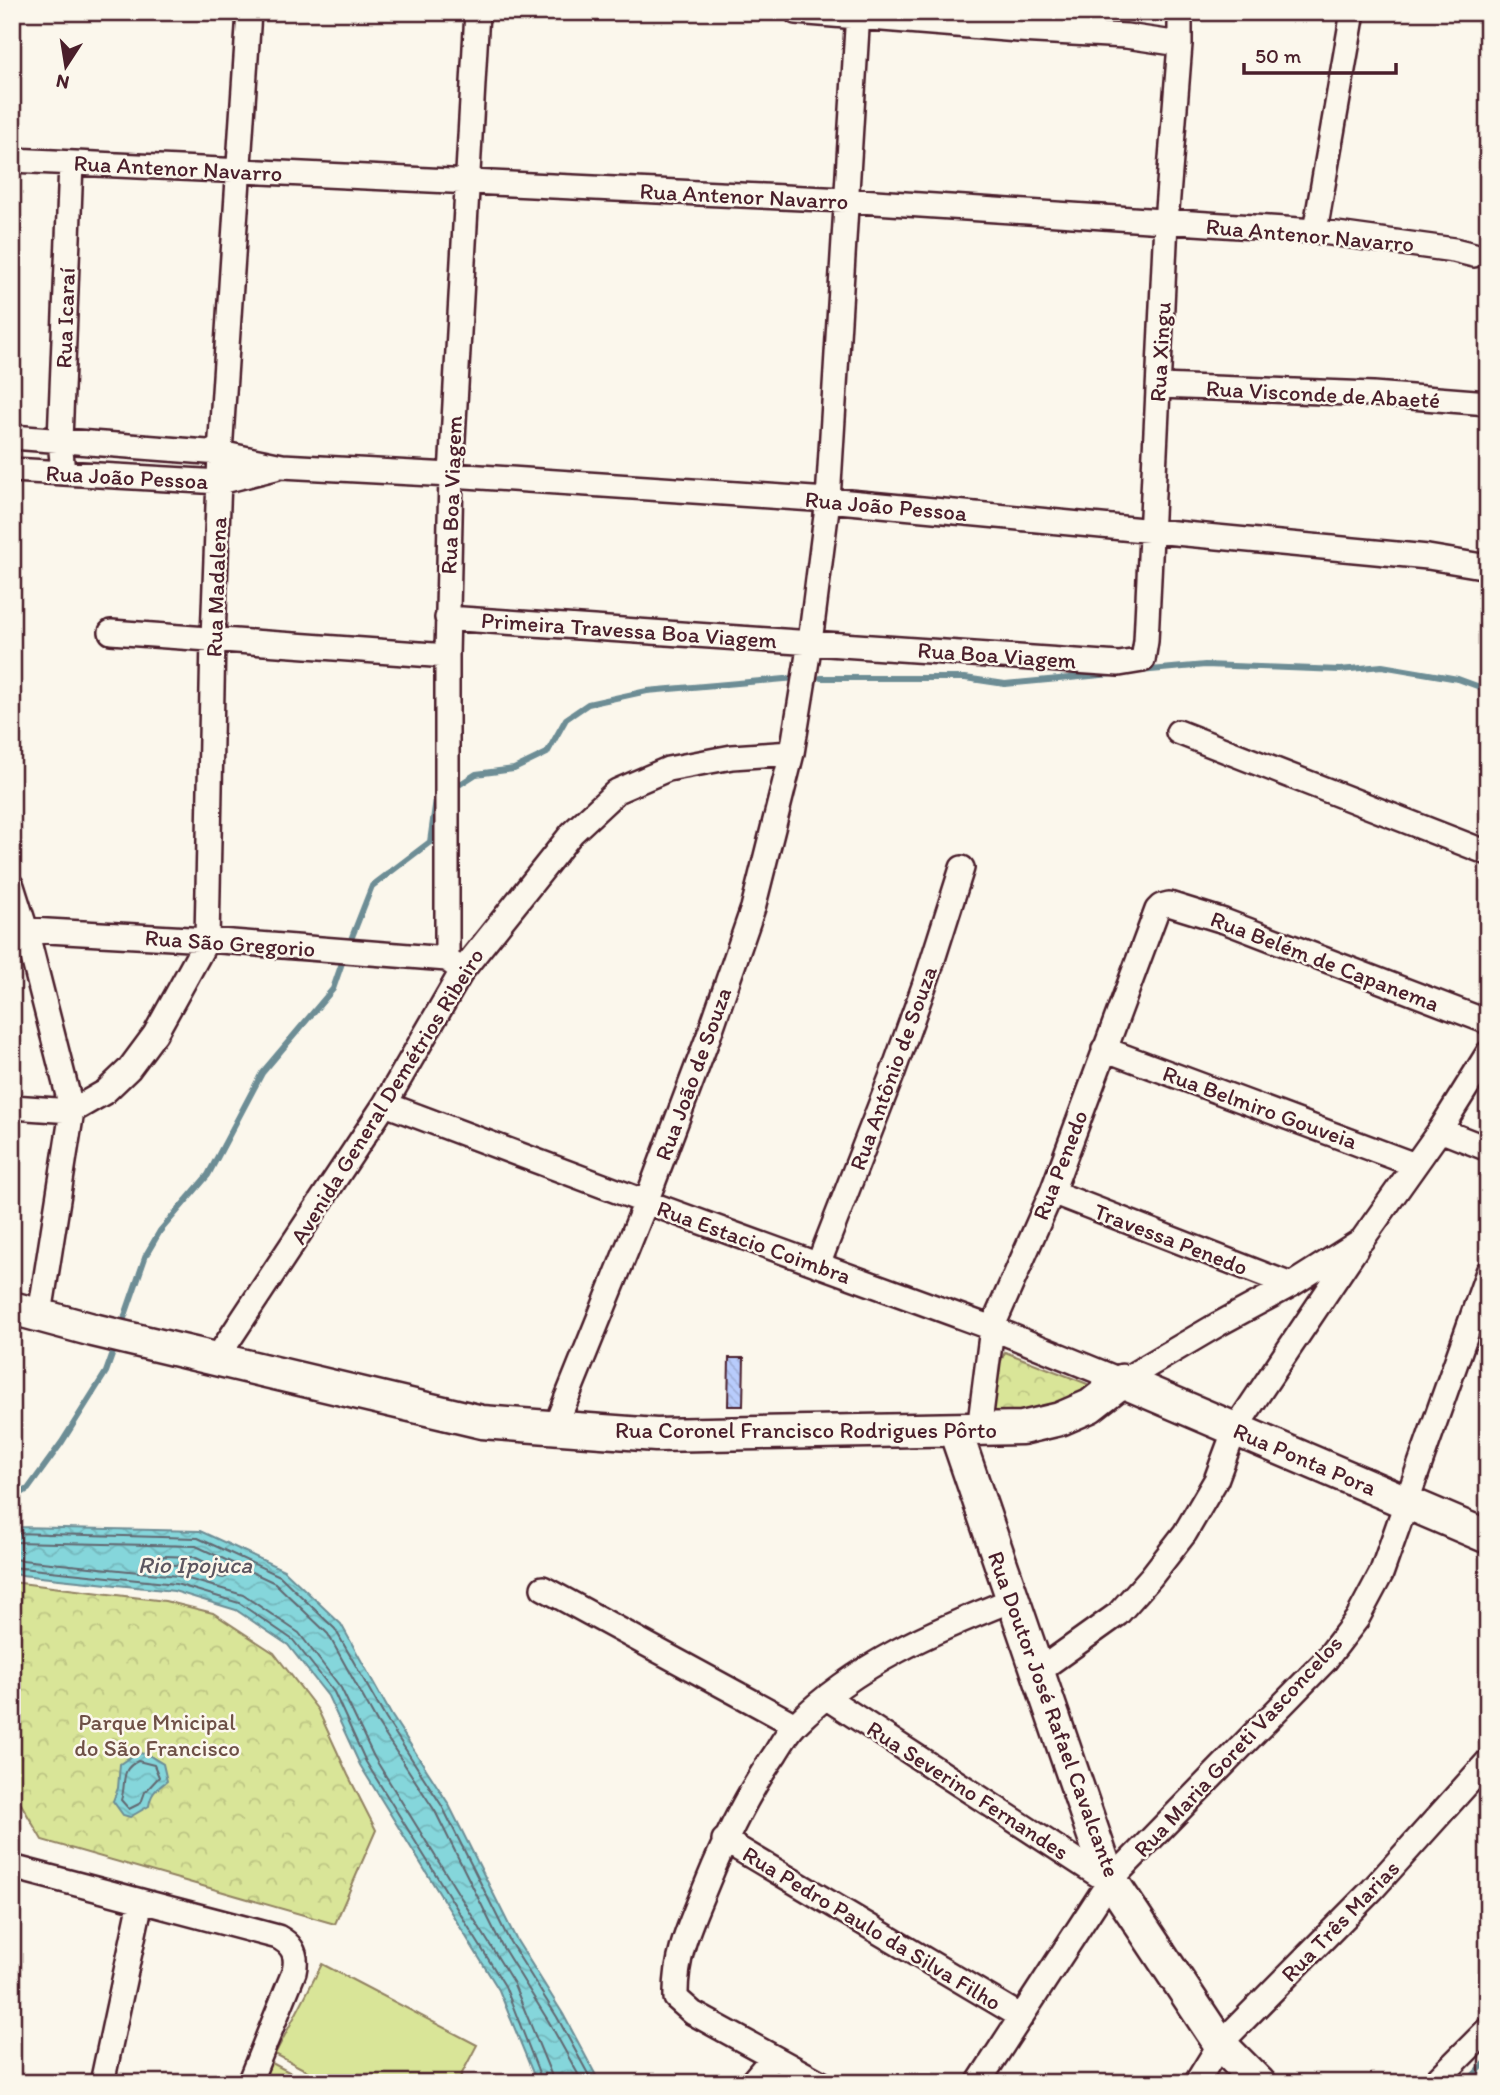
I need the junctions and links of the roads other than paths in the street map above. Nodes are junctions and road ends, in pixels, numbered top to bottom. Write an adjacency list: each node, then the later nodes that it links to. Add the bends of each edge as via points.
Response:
1 (249, 12): 11 (street, Rua Madalena)
2 (477, 12): 12 (street, Rua Boa Viagem)
3 (796, 12): 6 (street)
4 (1180, 12): 8 (street, Rua Xingu)
5 (1353, 12): 15 (street)
6 (858, 14): 7 (street); 13 (street, Rua João de Souza)
7 (1018, 21): 8 (street)
8 (1180, 44): 14 (street, Rua Xingu)
9 (12, 160): 10 (street, Rua Antenor Navarro)
10 (71, 163): 11 (street, Rua Antenor Navarro); 20 (street, Rua Icaraí)
11 (239, 171): 12 (street, Rua Antenor Navarro); 21 (street, Rua Madalena)
12 (468, 184): 13 (street, Rua Antenor Navarro); 25 (street, Rua Boa Viagem)
13 (845, 200): 14 (street, Rua Antenor Navarro); 27 (street, Rua João de Souza)
14 (1166, 222): 15 (street, Rua Antenor Navarro); 17 (street, Rua Xingu)
15 (1315, 231): 16 (street, Rua Antenor Navarro)
16 (1474, 255)
17 (1159, 386): 18 (street, Rua Visconde de Abaeté); 28 (street, Rua Xingu)
18 (1488, 403)
19 (12, 437): 20 (street, Rua João Pessoa)
20 (61, 440): 21 (street, Rua João Pessoa); 24 (street, Rua Icaraí)
21 (220, 453): 22 (street, Rua João Pessoa); 26 (street, Rua Madalena)
22 (282, 466): 25 (street, Rua João Pessoa); 26 (street, Rua João Pessoa)
23 (12, 470): 24 (street, Rua João Pessoa)
24 (63, 474): 26 (street, Rua João Pessoa)
25 (451, 475): 27 (street, Rua João Pessoa); 30 (street, Rua Boa Viagem)
26 (220, 482): 32 (street, Rua Madalena)
27 (828, 500): 28 (street, Rua João Pessoa); 33 (street, Rua João de Souza)
28 (1150, 530): 29 (street, Rua João Pessoa, via 1427,556); 35 (street, Rua Xingu)
29 (1488, 567)
30 (447, 618): 33 (street, Primeira Travessa Boa Viagem); 34 (street, Rua Boa Viagem)
31 (111, 632): 32 (street)
32 (213, 638): 34 (street); 43 (street, Rua Madalena)
33 (810, 642): 35 (street, Rua Boa Viagem, via 1119,664); 37 (street, Rua João de Souza)
34 (447, 656): 44 (street, Rua Boa Viagem)
35 (1143, 660)
36 (1178, 733): 38 (street)
37 (792, 752): 44 (street, Avenida General Demétrios Ribeiro, via 668,769 617,791 572,833); 55 (street, Rua João de Souza, via 752,908)
38 (1488, 853)
39 (962, 868): 57 (street, Rua Antônio de Souza, via 892,1075)
40 (12, 886): 42 (street)
41 (1161, 905): 45 (street, Rua Belém de Capanema, via 1224,921); 46 (street, Rua Penedo)
42 (19, 930): 43 (street, Rua São Gregorio); 50 (street)
43 (207, 940): 44 (street, Rua São Gregorio); 50 (street, Rua Madalena, via 155,1034 129,1069 105,1092)
44 (454, 965): 48 (street, Avenida General Demétrios Ribeiro)
45 (1488, 1023)
46 (1104, 1049): 53 (street, Rua Belmiro Gouveia); 54 (street, Rua Penedo)
47 (1488, 1053): 51 (street)
48 (385, 1104): 55 (street, Rua Estacio Coimbra); 62 (street, Avenida General Demétrios Ribeiro)
49 (12, 1107): 50 (street)
50 (72, 1111): 60 (street)
51 (1440, 1130): 52 (street); 53 (street)
52 (1488, 1149)
53 (1415, 1165): 56 (street)
54 (1052, 1192): 59 (street, Travessa Penedo); 61 (street, Rua Penedo)
55 (646, 1202): 57 (street, Rua Estacio Coimbra); 64 (street, Rua João de Souza)
56 (1362, 1240): 59 (street); 65 (street)
57 (818, 1265): 61 (street, Rua Estacio Coimbra)
58 (1488, 1272): 67 (street, Rua Maria Goreti Vasconcelos)
59 (1291, 1285): 63 (street)
60 (26, 1311): 62 (street, Rua Coronel Francisco Rodrigues Pôrto)
61 (992, 1328): 63 (street, Rua Estacio Coimbra); 66 (street, Rua Penedo)
62 (217, 1358): 64 (street, Rua Coronel Francisco Rodrigues Pôrto, via 482,1422)
63 (1122, 1381): 65 (street, Rua Ponta Pora); 66 (street, Rua Coronel Francisco Rodrigues Pôrto, via 1090,1406 1060,1419 1022,1429)
64 (555, 1427): 66 (street, Rua Coronel Francisco Rodrigues Pôrto, via 656,1434)
65 (1235, 1429): 67 (street, Rua Ponta Pora); 71 (street, via 1216,1480 1185,1533 1151,1577 1118,1614)
66 (967, 1430): 70 (street, Rua Doutor José Rafael Cavalcante)
67 (1408, 1503): 68 (street, Rua Ponta Pora); 77 (street, Rua Maria Goreti Vasconcelos, via 1381,1574 1357,1619 1325,1661)
68 (1488, 1537)
69 (543, 1588): 73 (street)
70 (1012, 1600): 71 (street, Rua Doutor José Rafael Cavalcante); 72 (street, via 903,1647)
71 (1037, 1672): 77 (street, Rua Doutor José Rafael Cavalcante)
72 (827, 1698): 73 (street); 77 (street, Rua Severino Fernandes)
73 (795, 1725): 75 (street)
74 (1488, 1761): 81 (street, Rua Três Marias, via 1372,1889)
75 (724, 1840): 79 (street, Rua Pedro Paulo da Silva Filho); 82 (street, via 679,1953 676,1998 693,2013)
76 (12, 1867): 78 (street)
77 (1110, 1881): 79 (street, Rua Maria Goreti Vasconcelos); 81 (street, Rua Doutor José Rafael Cavalcante)
78 (141, 1901): 83 (street); 84 (street, via 289,1942 296,1961 293,1972)
79 (1020, 2016): 87 (street, Rua Maria Goreti Vasconcelos)
80 (1488, 2029): 90 (street)
81 (1220, 2044): 88 (street, Rua Três Marias); 89 (street, Rua Doutor José Rafael Cavalcante)
82 (774, 2057): 85 (street); 86 (street)
83 (102, 2083)
84 (248, 2083)
85 (751, 2083)
86 (821, 2083)
87 (978, 2083)
88 (1196, 2083)
89 (1258, 2083)
90 (1434, 2083)

